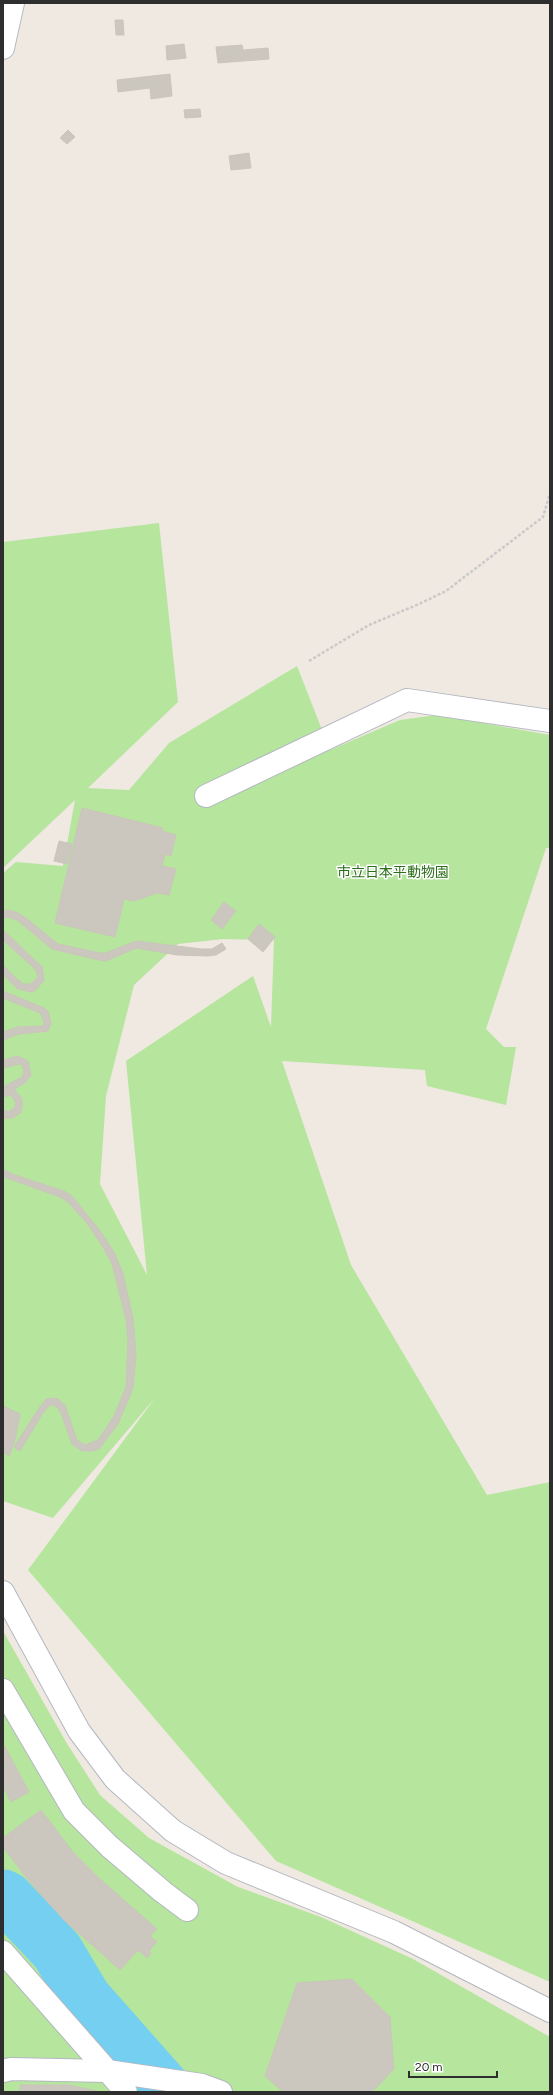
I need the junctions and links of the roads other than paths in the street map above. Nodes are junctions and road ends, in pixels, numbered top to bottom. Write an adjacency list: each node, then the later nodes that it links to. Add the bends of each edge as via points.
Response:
1 (13, 3): 2 (street)
2 (3, 48)
3 (550, 721): 4 (street, via 407,700)
4 (206, 796)
5 (3, 1592): 9 (street, via 79,1731 115,1778 173,1831 226,1863 394,1932)
6 (3, 1690): 7 (street, via 74,1811 110,1847)
7 (188, 1910)
8 (3, 1952): 11 (street)
9 (550, 2011)
10 (3, 2071): 11 (street, via 11,2069)
11 (119, 2079): 12 (street, via 173,2081 202,2085)
12 (221, 2092)

